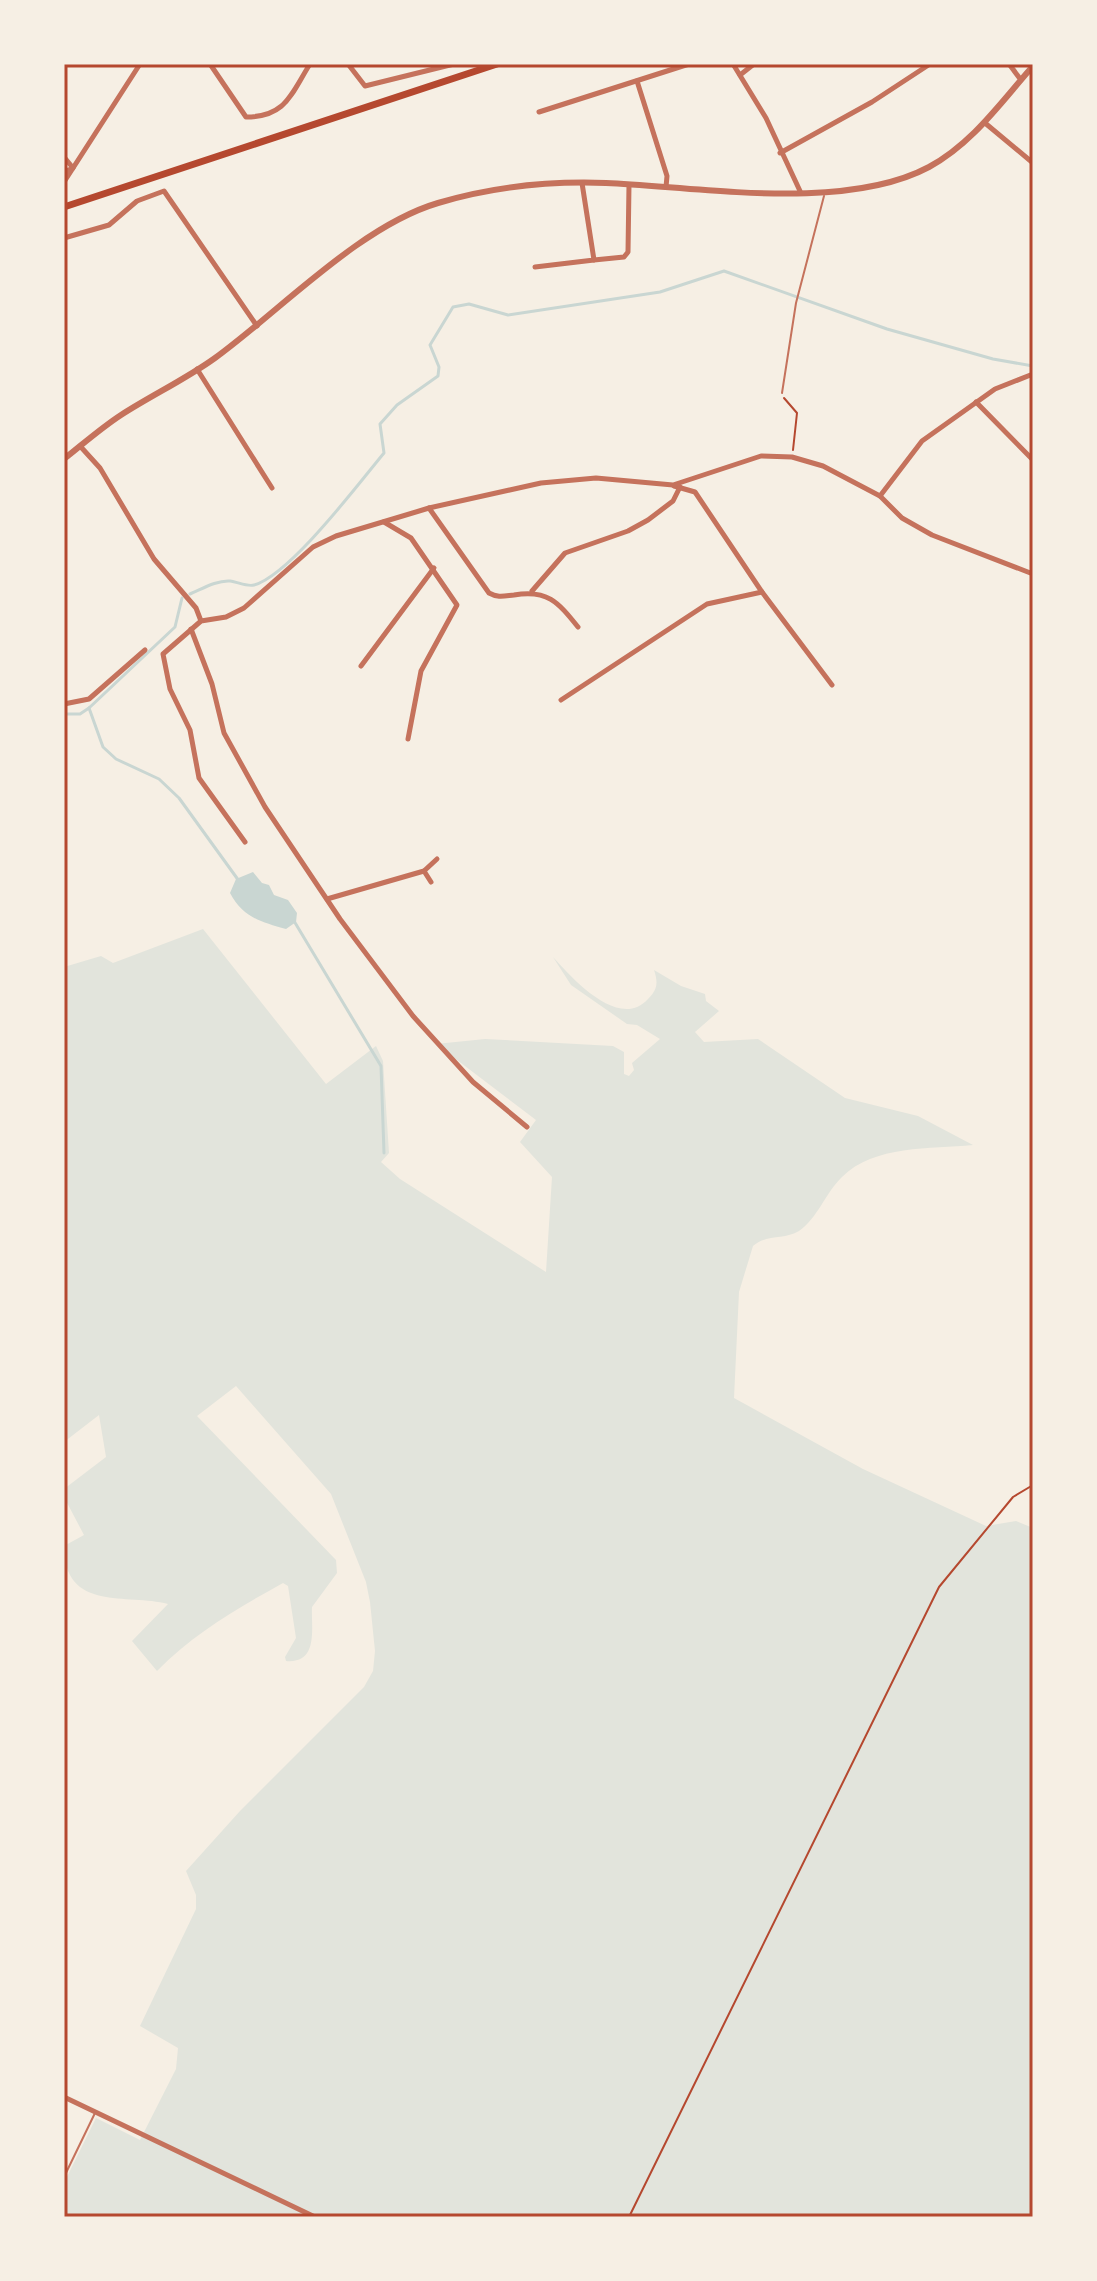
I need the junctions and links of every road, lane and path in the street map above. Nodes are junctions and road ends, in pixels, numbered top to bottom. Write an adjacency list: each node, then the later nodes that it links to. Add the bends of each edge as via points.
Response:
1 (140, 64): 21 (street)
2 (210, 64): 3 (street, via 246,117 282,109)
3 (310, 64)
4 (348, 64): 5 (street, via 365,86)
5 (454, 64)
6 (497, 64): 29 (main road)
7 (689, 64): 15 (street)
8 (733, 64): 13 (street)
9 (754, 64): 13 (street)
10 (930, 64): 18 (street)
11 (1009, 64): 14 (street)
12 (1033, 66): 14 (street)
13 (740, 75): 18 (street)
14 (1021, 80): 17 (street)
15 (637, 81): 16 (street); 26 (street)
16 (539, 112)
17 (985, 123): 20 (street); 28 (street, via 957,149 913,174)
18 (780, 153): 27 (street)
19 (64, 157): 21 (street)
20 (1033, 163)
21 (73, 168): 22 (street); 23 (street)
22 (64, 172)
23 (64, 182)
24 (582, 183): 25 (street); 31 (street); 33 (street, via 490,191 423,209 363,242)
25 (629, 185): 26 (street); 31 (street, via 628,252)
26 (666, 187): 27 (street)
27 (800, 191): 28 (street)
28 (826, 191): 36 (lane, via 796,303)
29 (64, 207)
30 (64, 238): 33 (street, via 109,225 137,201 164,191)
31 (594, 260): 32 (street)
32 (535, 267)
33 (257, 326): 34 (street)
34 (197, 369): 38 (street); 43 (street)
35 (1033, 374): 37 (street)
36 (782, 393): 39 (path, via 797,413)
37 (976, 402): 41 (street); 44 (street, via 922,441)
38 (80, 446): 40 (street); 51 (street)
39 (792, 457): 42 (street, via 747,458); 44 (street, via 835,471)
40 (64, 459)
41 (1033, 460)
42 (677, 486): 45 (street, via 569,480); 49 (street, via 673,501 648,520 565,553); 50 (street, via 695,492)
43 (272, 488)
44 (880, 496): 48 (street, via 902,518 932,535)
45 (429, 508): 46 (street); 49 (street, via 489,593 498,597)
46 (384, 522): 47 (street, via 411,538); 51 (street, via 313,547 244,608)
47 (434, 568): 55 (street); 59 (street, via 457,605 421,671)
48 (1033, 574)
49 (531, 592): 52 (street, via 554,599)
50 (762, 592): 56 (street); 57 (street, via 707,604)
51 (201, 621): 53 (street)
52 (578, 627)
53 (191, 629): 60 (street, via 163,654 170,689 190,730 199,778); 64 (street, via 224,733 265,807)
54 (145, 650): 58 (street, via 89,699)
55 (361, 666)
56 (832, 685)
57 (561, 700)
58 (66, 708)
59 (408, 739)
60 (245, 842)
61 (437, 859): 62 (street)
62 (424, 871): 63 (street); 64 (street)
63 (431, 882)
64 (327, 899): 65 (street, via 413,1016 473,1082)
65 (527, 1127)
66 (1033, 1485): 71 (path, via 1013,1497 939,1587)
67 (64, 2097): 68 (street)
68 (95, 2112): 69 (lane); 70 (street)
69 (64, 2177)
70 (315, 2217)
71 (629, 2217)

